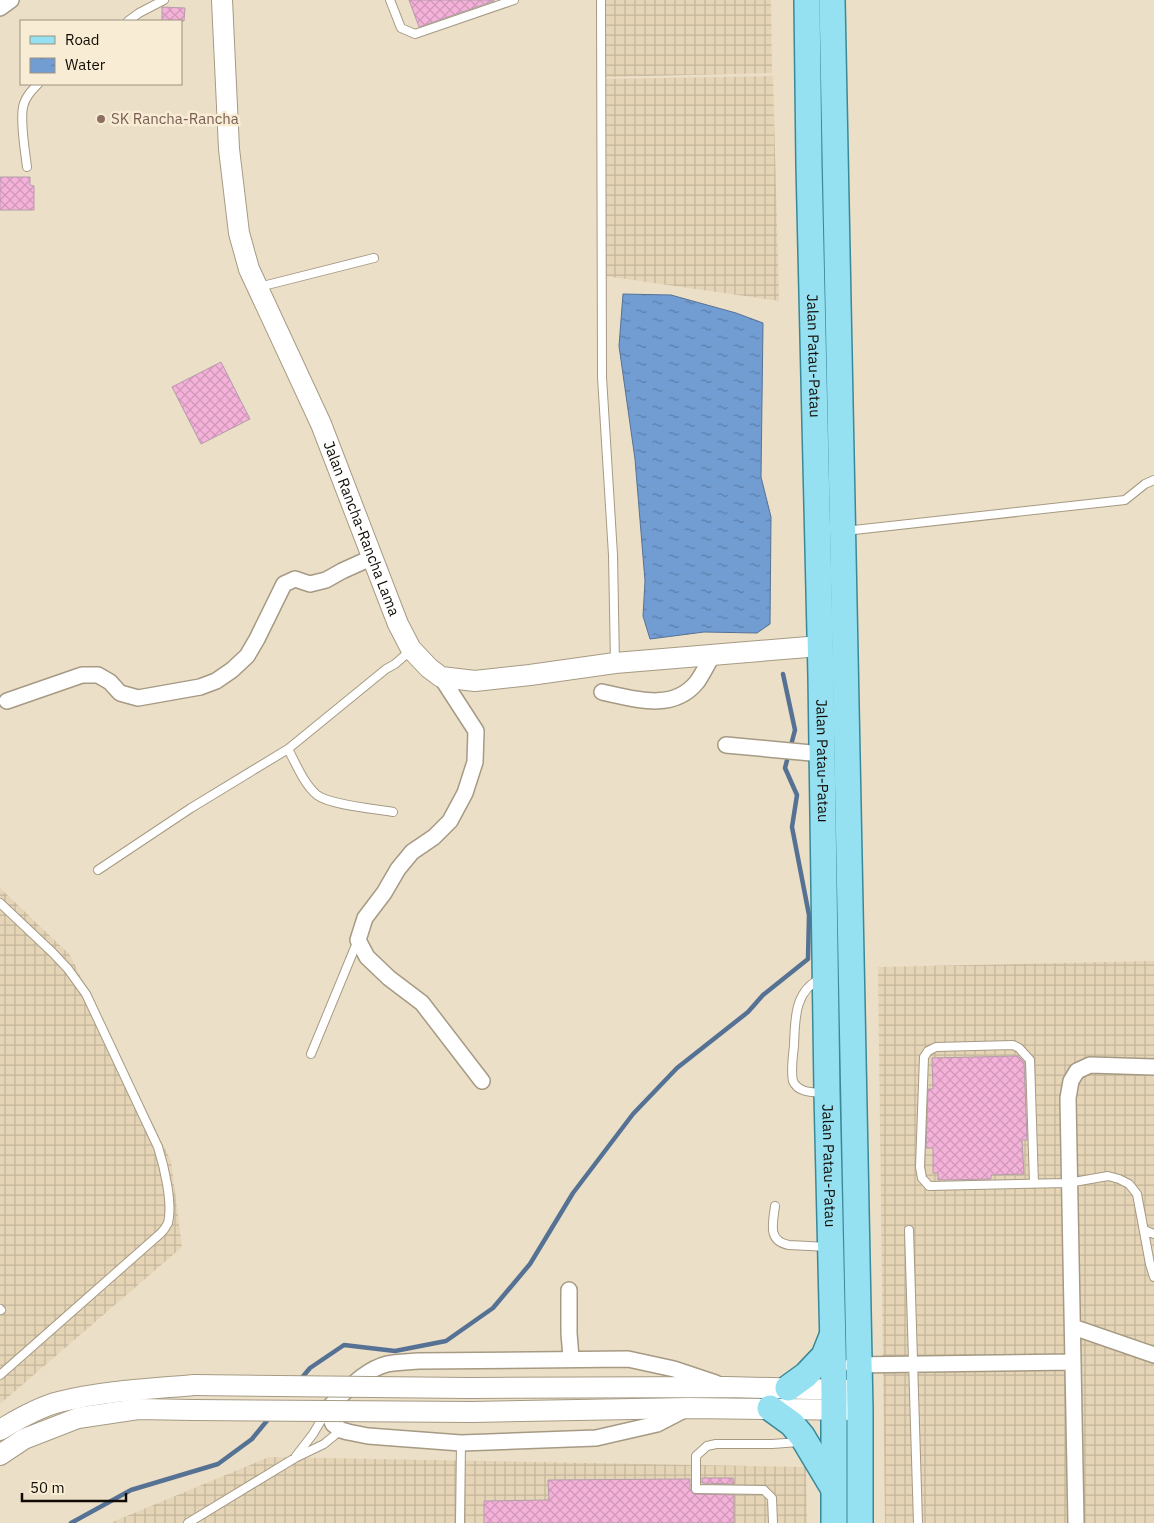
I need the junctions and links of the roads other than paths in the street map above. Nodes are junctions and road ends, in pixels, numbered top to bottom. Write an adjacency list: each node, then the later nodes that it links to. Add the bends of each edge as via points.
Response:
1 (11, 0): 9 (street)
2 (164, 0): 10 (lane)
3 (222, 0): 14 (street, Jalan Rancha-Rancha Lama, via 229,149 239,232 248,269)
4 (390, 0): 5 (lane, via 401,28 415,34)
5 (514, 0)
6 (601, 0): 21 (lane, via 602,376 613,555)
7 (806, 0): 18 (main road, Jalan Patau-Patau)
8 (832, 0): 16 (main road, Jalan Patau-Patau)
9 (0, 8)
10 (129, 20)
11 (37, 85): 12 (lane, via 29,93 23,108)
12 (27, 167)
13 (374, 258): 14 (lane)
14 (257, 287): 17 (street, Jalan Rancha-Rancha Lama, via 320,424)
15 (1154, 480): 16 (lane, via 1125,500)
16 (843, 531): 53 (main road, Jalan Patau-Patau)
17 (373, 558): 19 (street, Jalan Rancha-Rancha Lama); 24 (street, via 326,580 310,584 295,579 284,584 247,656 216,681 138,698 120,692 98,675 82,675)
18 (820, 646): 20 (street); 27 (main road, Jalan Patau-Patau)
19 (411, 649): 22 (street, Jalan Rancha-Rancha Lama); 26 (lane)
20 (713, 655): 21 (street); 23 (street, via 696,683 682,696 664,702)
21 (615, 664): 22 (street, via 475,681)
22 (441, 677): 31 (street, via 476,731 476,762 465,794 450,821 412,852 398,869 365,918)
23 (602, 692)
24 (7, 701)
25 (726, 745): 27 (street)
26 (288, 749): 28 (lane, via 319,797); 29 (lane)
27 (822, 754): 32 (main road, Jalan Patau-Patau)
28 (393, 812)
29 (98, 870)
30 (0, 903): 54 (lane, via 53,953 86,994 158,1147 169,1209 167,1225 161,1233)
31 (358, 940): 33 (lane); 35 (street, via 372,962 422,1003)
32 (826, 977): 36 (main road, Jalan Patau-Patau); 36 (lane, via 807,988 797,1006 793,1054 794,1081 800,1089)
33 (311, 1054)
34 (1154, 1067): 37 (street, via 1090,1065 1077,1071 1071,1081 1068,1098)
35 (482, 1081)
36 (827, 1093): 43 (main road, Jalan Patau-Patau)
37 (1068, 1183): 38 (lane); 41 (lane, via 1108,1176 1129,1184 1137,1194); 46 (street)
38 (1034, 1184): 38 (lane, via 1030,1060 1026,1054 1012,1045 936,1046 928,1051 924,1057 922,1178 929,1186)
39 (775, 1206): 43 (lane, via 772,1233 778,1241 789,1245)
40 (909, 1230): 52 (lane)
41 (1144, 1230): 42 (lane); 44 (lane)
42 (1154, 1234)
43 (830, 1247): 47 (main road, Jalan Patau-Patau)
44 (1154, 1276)
45 (569, 1290): 49 (street)
46 (1072, 1328): 48 (street); 50 (street)
47 (832, 1335): 51 (main road, Jalan Patau-Patau); 56 (main road, via 824,1356)
48 (1154, 1355)
49 (571, 1358): 55 (street, via 628,1359); 61 (street, via 419,1360 387,1364 364,1375)
50 (1073, 1362): 52 (street); 75 (street)
51 (833, 1364): 53 (street); 57 (main road, Jalan Patau-Patau)
52 (914, 1364): 53 (street); 74 (lane)
53 (859, 1365): 58 (main road, Jalan Patau-Patau)
54 (0, 1375)
55 (727, 1387): 56 (street); 62 (street, bridge, via 194,1385 111,1392 58,1402)
56 (788, 1388): 57 (street)
57 (834, 1399): 58 (street); 60 (street); 68 (main road, Jalan Patau-Patau)
58 (860, 1400): 73 (main road, Jalan Patau-Patau)
59 (689, 1408): 60 (street); 65 (street, via 657,1424 596,1438); 66 (street, bridge, via 472,1412 138,1409 78,1418 24,1439)
60 (770, 1408): 64 (main road, via 792,1424)
61 (328, 1409): 63 (street, via 333,1424); 67 (lane)
62 (0, 1430)
63 (341, 1430): 65 (street, via 368,1436); 67 (lane, via 324,1444)
64 (806, 1441): 68 (main road); 71 (lane, via 716,1444 707,1446 696,1456 696,1489 764,1490 772,1498)
65 (461, 1443): 70 (lane)
66 (0, 1455)
67 (295, 1458): 69 (lane)
68 (833, 1488): 72 (main road, Jalan Patau-Patau)
69 (188, 1523)
70 (460, 1523)
71 (773, 1523)
72 (834, 1523)
73 (860, 1523)
74 (918, 1523)
75 (1076, 1523)

